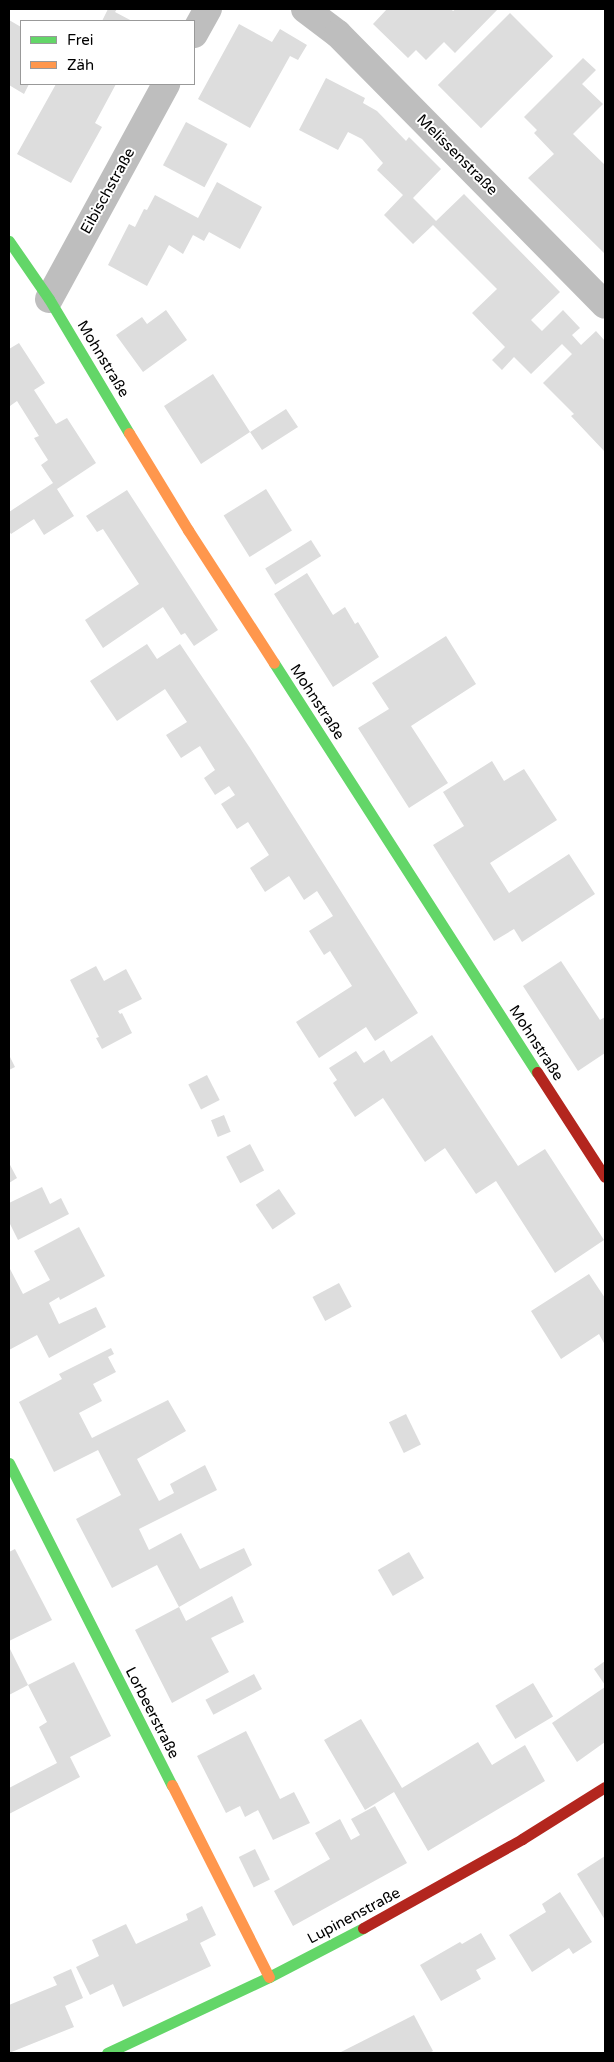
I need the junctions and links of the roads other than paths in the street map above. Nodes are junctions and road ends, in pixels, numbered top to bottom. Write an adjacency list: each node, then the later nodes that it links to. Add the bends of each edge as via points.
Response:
1 (208, 9): 3 (street)
2 (305, 9): 7 (street, Melissenstraße, via 338,34)
3 (195, 32)
4 (165, 85): 6 (street, Eibischstraße)
5 (9, 240): 6 (street, Mohnstraße)
6 (49, 299): 8 (street, Mohnstraße, via 188,530)
7 (605, 305)
8 (605, 1177)
9 (9, 1463): 11 (street, Lorbeerstraße)
10 (605, 1787): 11 (street, Lupinenstraße, via 522,1840 401,1909)
11 (269, 1977): 12 (street, Lupinenstraße)
12 (107, 2053)

